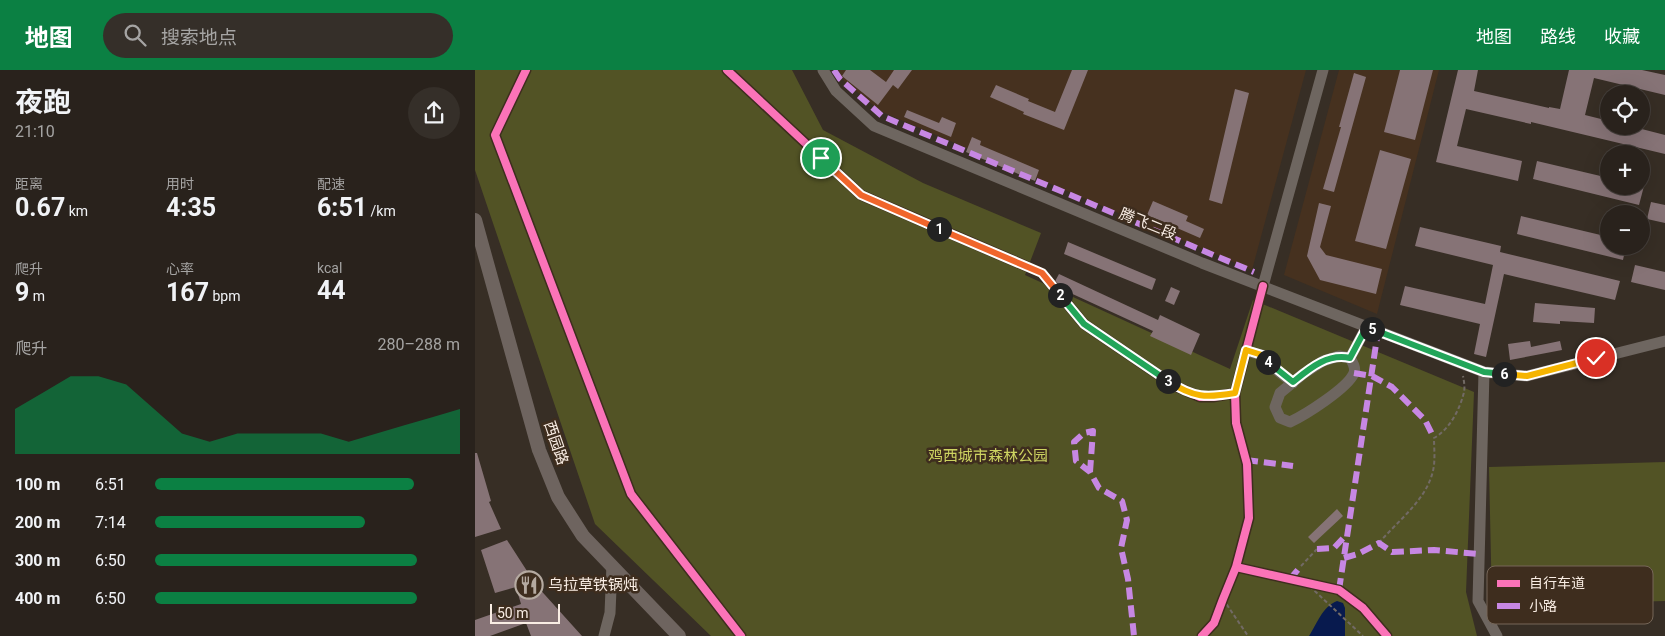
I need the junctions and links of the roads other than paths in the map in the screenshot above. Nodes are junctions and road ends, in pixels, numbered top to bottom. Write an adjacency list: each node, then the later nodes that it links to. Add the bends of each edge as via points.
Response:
1 (823, 70): 4 (street, 腾飞二段, via 835,91 874,126)
2 (1323, 70): 4 (street)
3 (475, 220): 11 (main road, 西园路, via 539,450 558,497 583,536)
4 (1263, 286): 5 (street, 腾飞二段)
5 (1367, 326): 8 (street); 9 (street, 腾飞二段)
6 (1665, 341): 9 (street, 腾飞二段, via 1527,376)
7 (1246, 350): 10 (street, via 1262,355)
8 (1350, 358): 10 (street, via 1339,356 1323,361); 10 (street, via 1354,373 1346,384 1291,422 1280,418 1275,407 1280,393)
9 (1484, 372): 12 (street, via 1478,601)
10 (1293, 382)
11 (612, 565): 14 (street, via 610,613); 15 (main road, 西园路)
12 (1487, 618)
13 (1490, 624): 16 (street)
14 (604, 636)
15 (679, 636)
16 (1497, 636)

